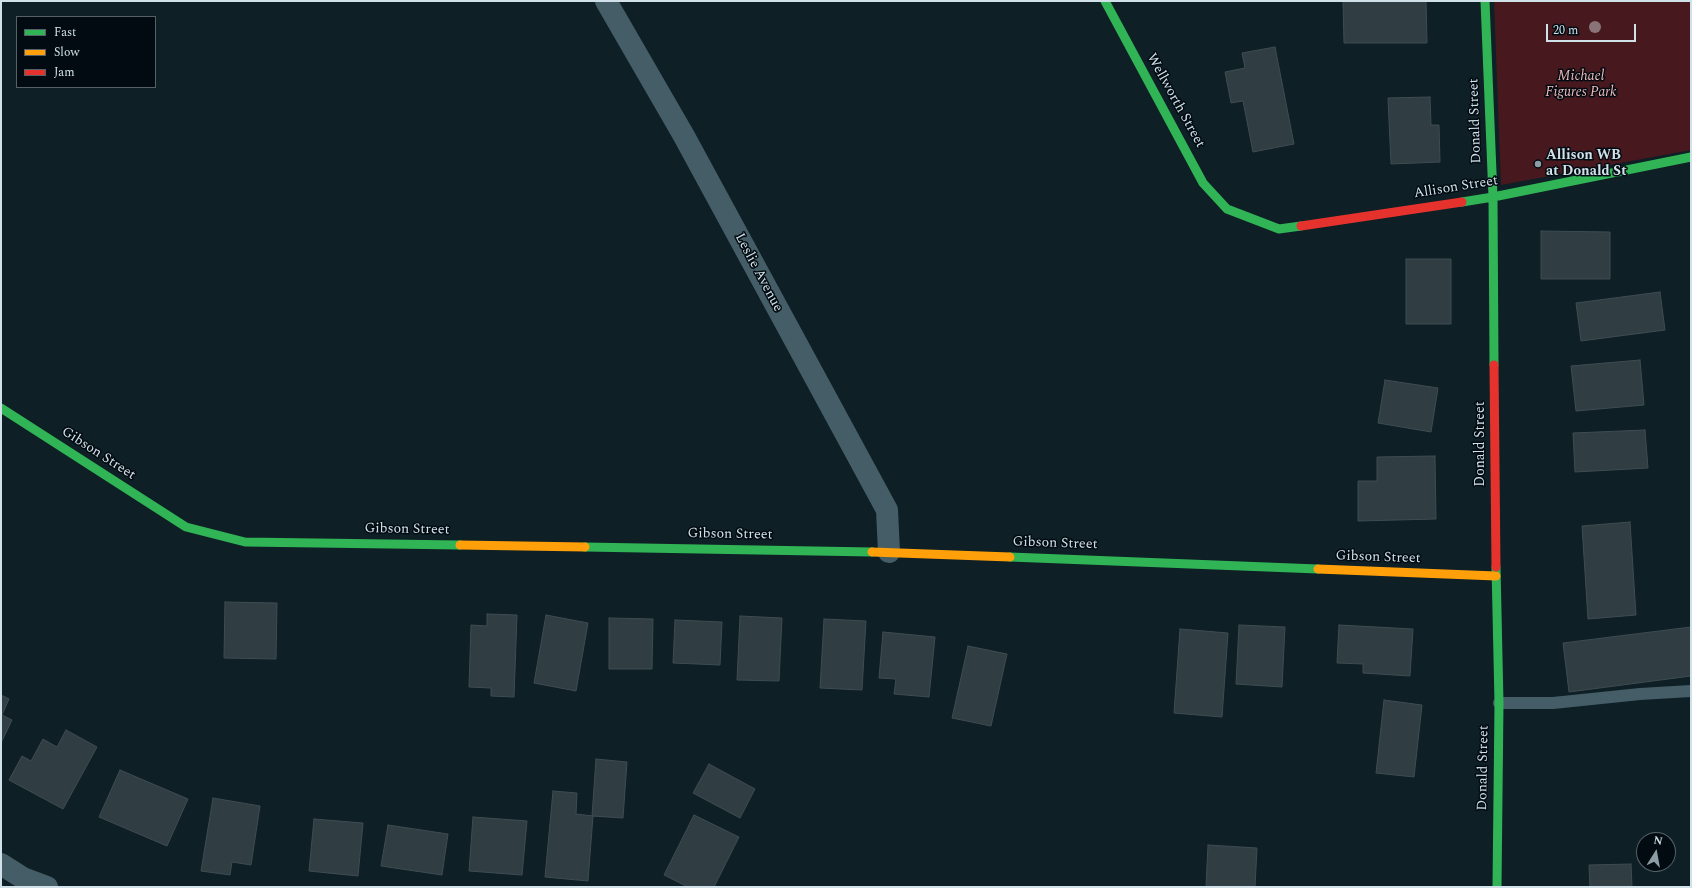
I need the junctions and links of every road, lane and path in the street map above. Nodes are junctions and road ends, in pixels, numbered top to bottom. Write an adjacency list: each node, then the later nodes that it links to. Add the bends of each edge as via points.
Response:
1 (606, 1): 8 (street, Leslie Avenue, via 684,136 887,510)
2 (1105, 1): 6 (street, Wellworth Street, via 1204,182)
3 (1485, 1): 5 (street, Donald Street)
4 (1691, 157): 5 (street, Allison Street)
5 (1493, 197): 6 (street, Allison Street, via 1279,229); 9 (street, Donald Street)
6 (1227, 209)
7 (1, 408): 8 (street, Gibson Street, via 186,527 244,542)
8 (889, 552): 9 (street, Gibson Street)
9 (1496, 576): 11 (street, Donald Street)
10 (1691, 691): 11 (lane, via 1553,703)
11 (1499, 703): 14 (street, Donald Street)
12 (1, 864): 13 (street, via 23,878)
13 (47, 887)
14 (1497, 887)

